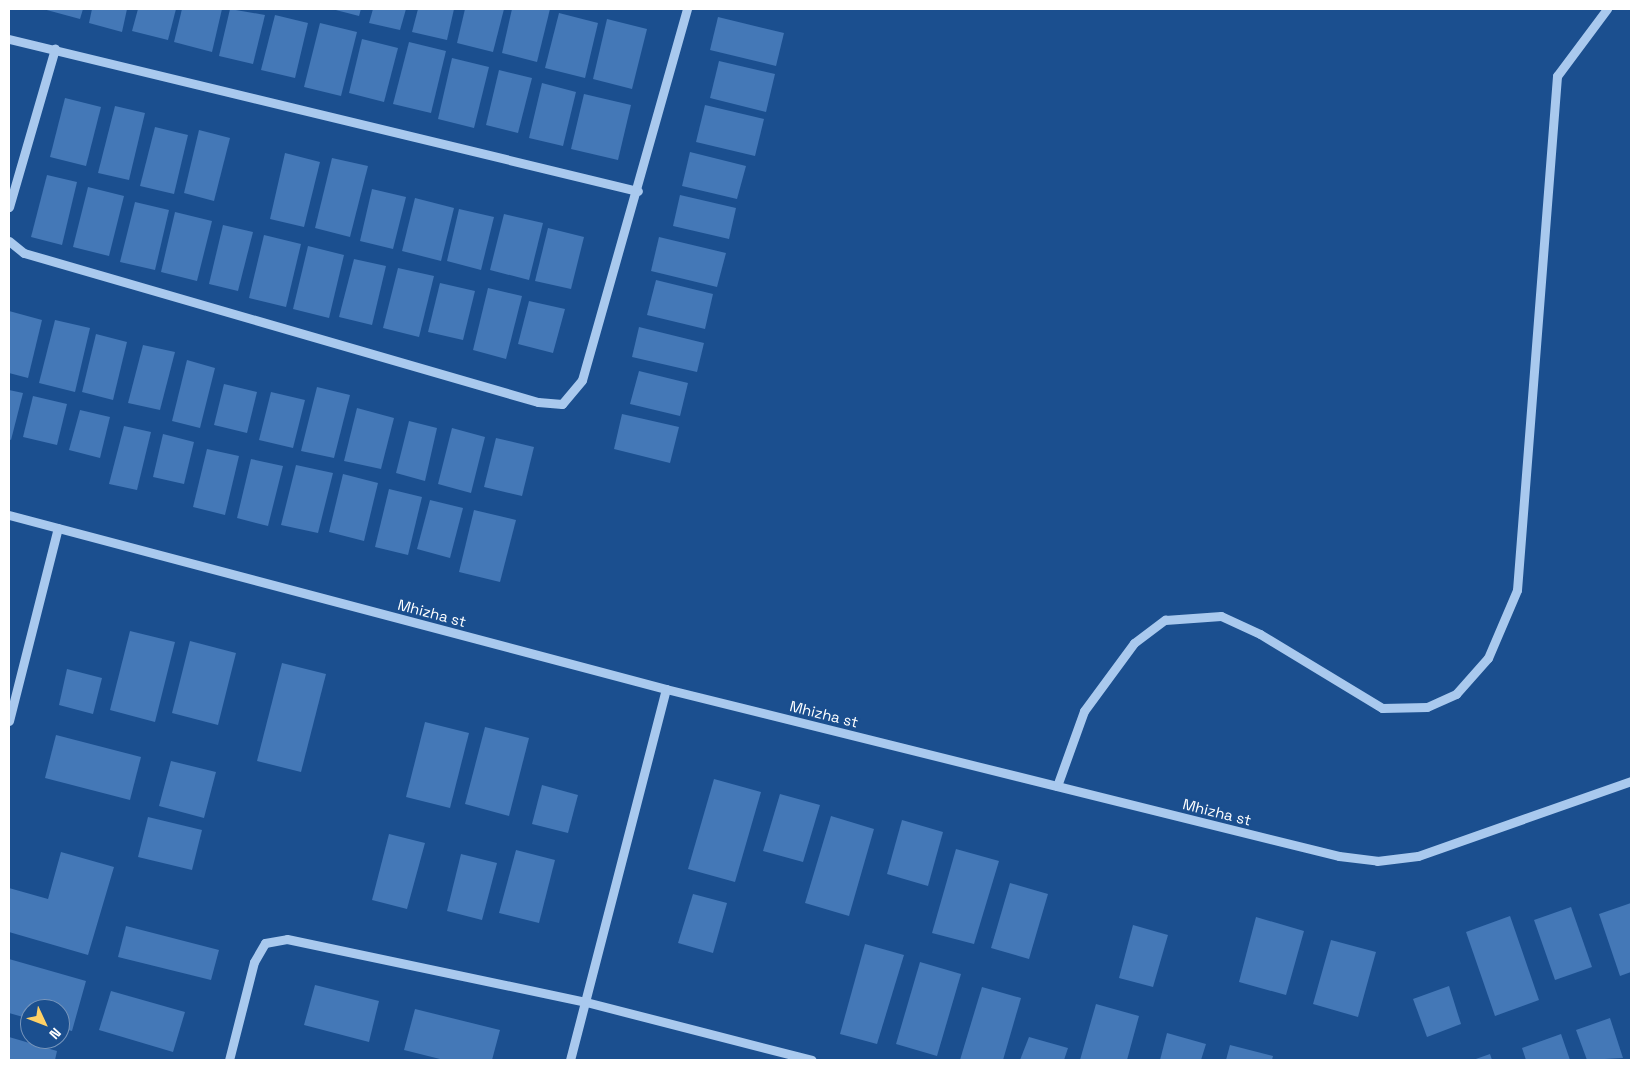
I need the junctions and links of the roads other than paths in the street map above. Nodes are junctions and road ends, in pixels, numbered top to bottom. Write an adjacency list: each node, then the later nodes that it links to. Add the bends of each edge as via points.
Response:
1 (687, 9): 5 (street)
2 (1607, 9): 13 (street, via 1557,76 1517,590 1488,658 1456,694 1428,707 1382,708 1260,634 1221,616 1165,620 1134,642 1084,711)
3 (9, 39): 4 (street)
4 (55, 49): 5 (street); 6 (street)
5 (638, 191): 7 (street, via 582,380 562,404 538,402 24,253)
6 (9, 207)
7 (9, 241)
8 (9, 515): 9 (street, Mhizha st)
9 (58, 528): 10 (street, Mhizha st); 11 (street)
10 (666, 689): 13 (street, Mhizha st); 14 (street)
11 (9, 721)
12 (1631, 781): 13 (street, Mhizha st, via 1418,856 1377,861 1339,856)
13 (1057, 786)
14 (586, 1002): 15 (street, via 287,939 264,944 254,962); 16 (street); 17 (street)
15 (229, 1060)
16 (570, 1060)
17 (812, 1060)

